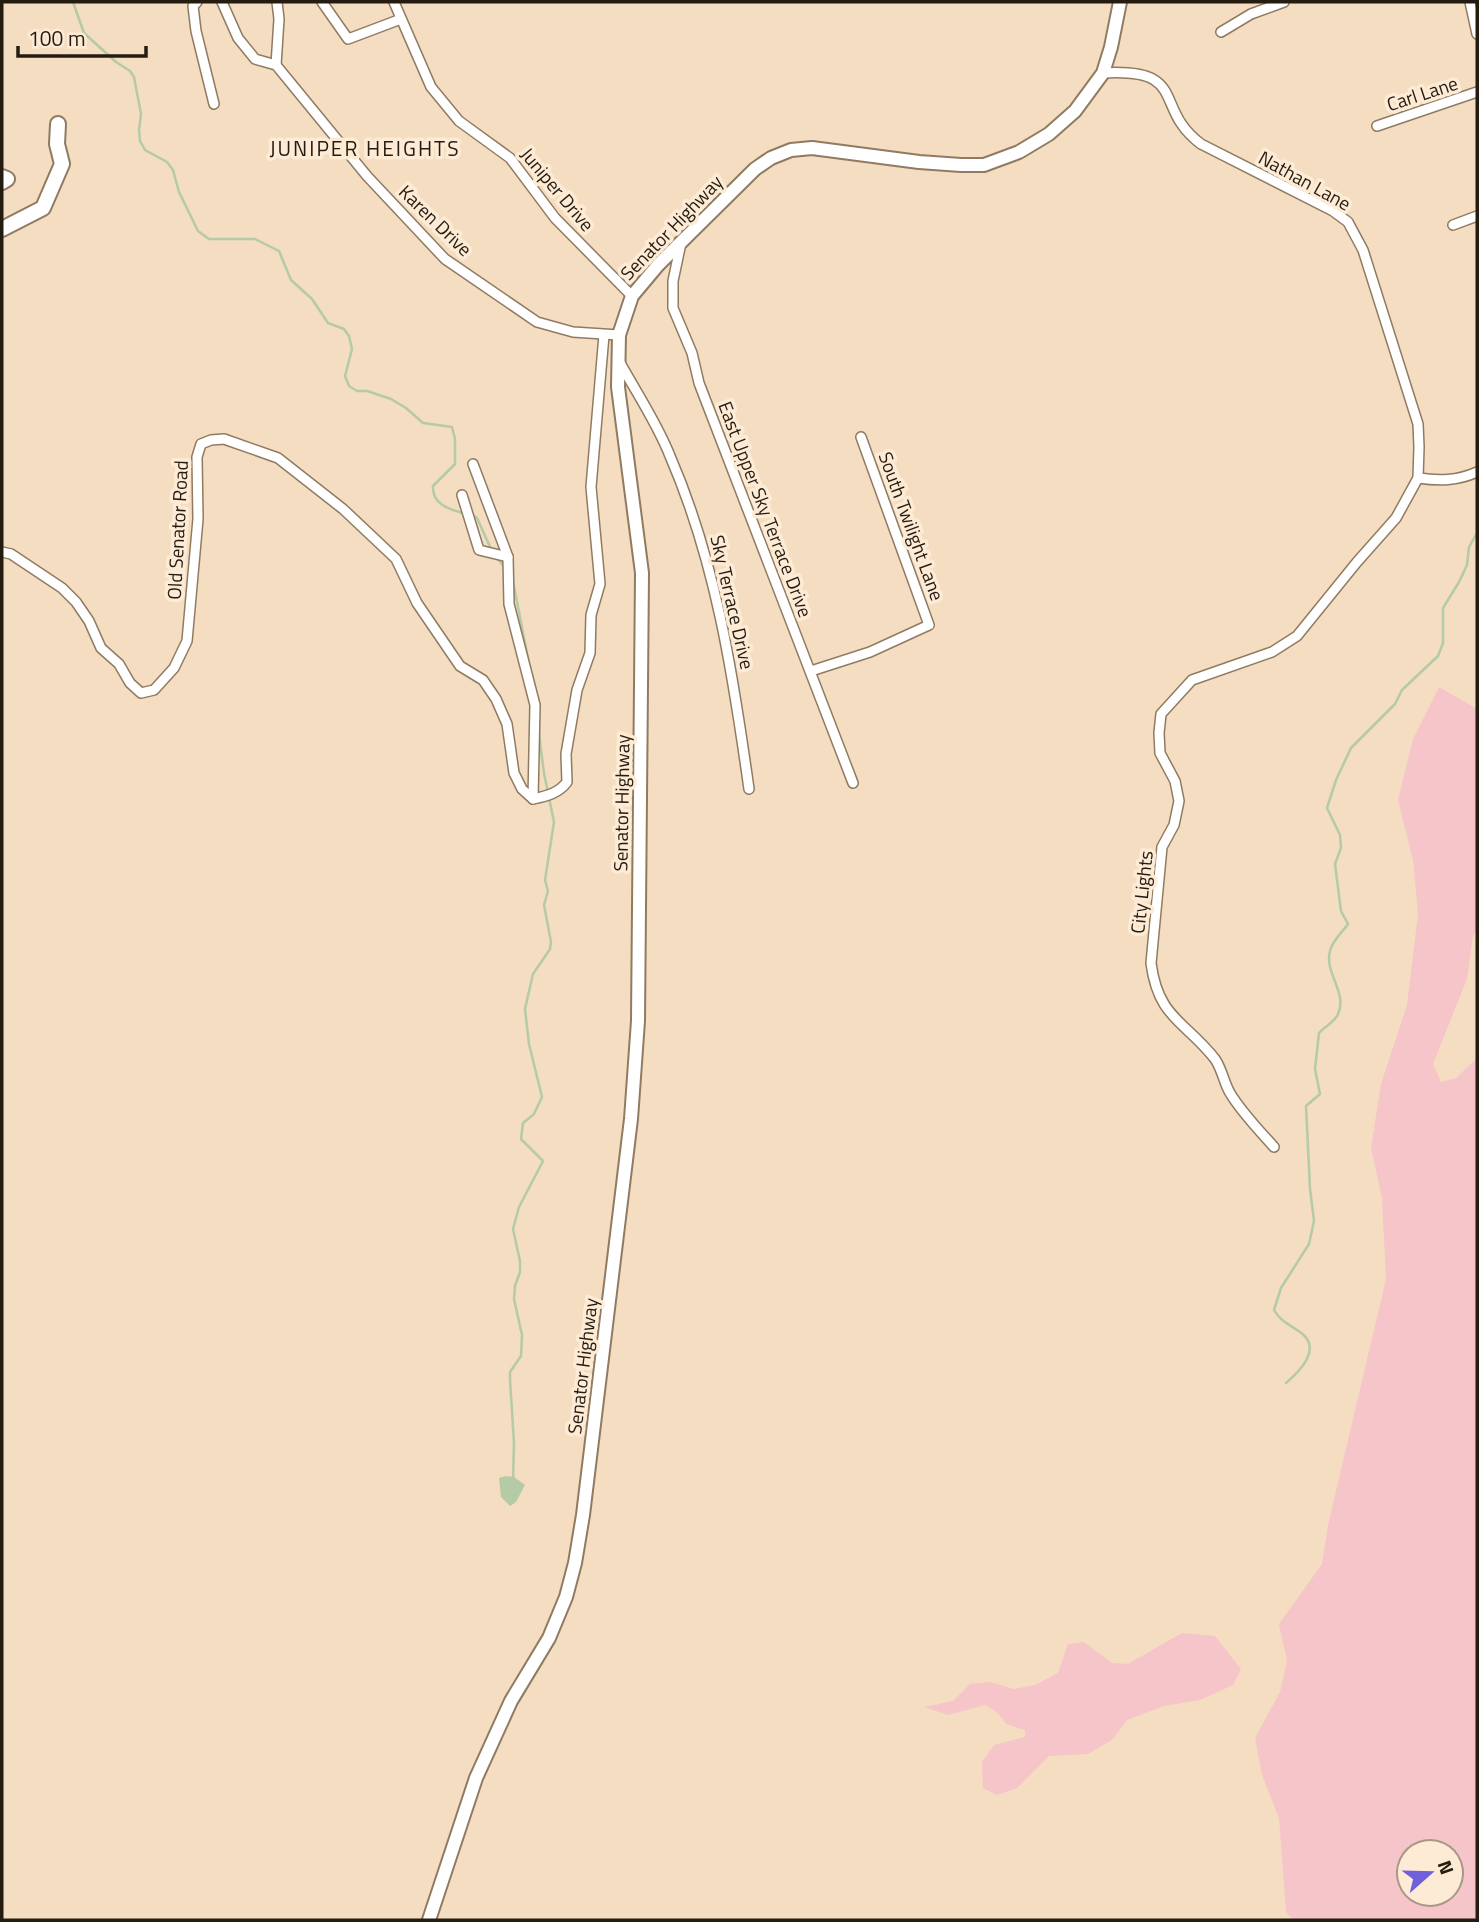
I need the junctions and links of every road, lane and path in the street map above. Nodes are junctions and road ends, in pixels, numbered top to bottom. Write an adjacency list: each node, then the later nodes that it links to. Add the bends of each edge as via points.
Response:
1 (197, 2): 15 (street, via 193,6 196,31)
2 (222, 2): 12 (street, Karen Drive, via 238,38 255,59)
3 (277, 2): 12 (street)
4 (322, 2): 9 (street, via 348,39)
5 (394, 2): 9 (street, Juniper Drive)
6 (1120, 2): 13 (street, Senator Highway)
7 (1284, 2): 10 (street)
8 (1470, 2): 11 (street)
9 (401, 19): 24 (street, Juniper Drive, via 431,87 460,121 510,158 555,218)
10 (1221, 32)
11 (1477, 34)
12 (276, 65): 25 (street, Karen Drive, via 367,176 445,259 537,322)
13 (1103, 73): 23 (street, Senator Highway, via 1075,111 1049,134 984,165 812,148 771,158); 31 (street, Nathan Lane, via 1153,78 1163,86 1190,136 1348,222 1363,250 1418,425)
14 (1477, 92): 17 (street, Carl Lane)
15 (214, 104)
16 (58, 124): 22 (main road, via 62,164 43,208)
17 (1377, 125)
18 (2, 177): 19 (main road, via 7,179)
19 (2, 182)
20 (1477, 216): 21 (street)
21 (1453, 225)
22 (2, 229)
23 (681, 243): 24 (street, Senator Highway); 35 (street, East Upper Sky Terrace Drive, via 673,308)
24 (632, 296): 26 (street, Senator Highway)
25 (604, 335): 26 (street, Karen Drive); 38 (street, via 591,487 600,584 591,615 590,653 577,690 566,754 567,782 549,796)
26 (619, 335): 27 (street, Senator Highway)
27 (617, 357): 37 (street, Sky Terrace Drive, via 670,454 707,555 732,670); 40 (street, Senator Highway, via 642,573 638,1021 620,1215 583,1515 566,1597 476,1778)
28 (861, 437): 35 (street, South Twilight Lane, via 929,625 870,652)
29 (473, 464): 34 (street)
30 (1477, 472): 31 (street, via 1455,480)
31 (1418, 478): 39 (street, City Lights, via 1396,518 1297,636 1272,652 1192,680 1161,714 1160,753 1175,780 1179,801 1174,825 1162,847 1153,982 1161,1002 1216,1061 1241,1110)
32 (462, 495): 34 (street, via 479,550)
33 (2, 552): 38 (street, Old Senator Road, via 62,588 130,683 141,692 154,690 174,668 187,641 201,444 224,439 278,458 343,509 396,559 417,603 460,666 483,680 496,699 507,724 514,773)
34 (508, 557): 38 (street, via 509,604 536,705)
35 (811, 671): 36 (street, East Upper Sky Terrace Drive)
36 (853, 783)
37 (749, 789)
38 (533, 799)
39 (1274, 1147)
40 (429, 1920)

